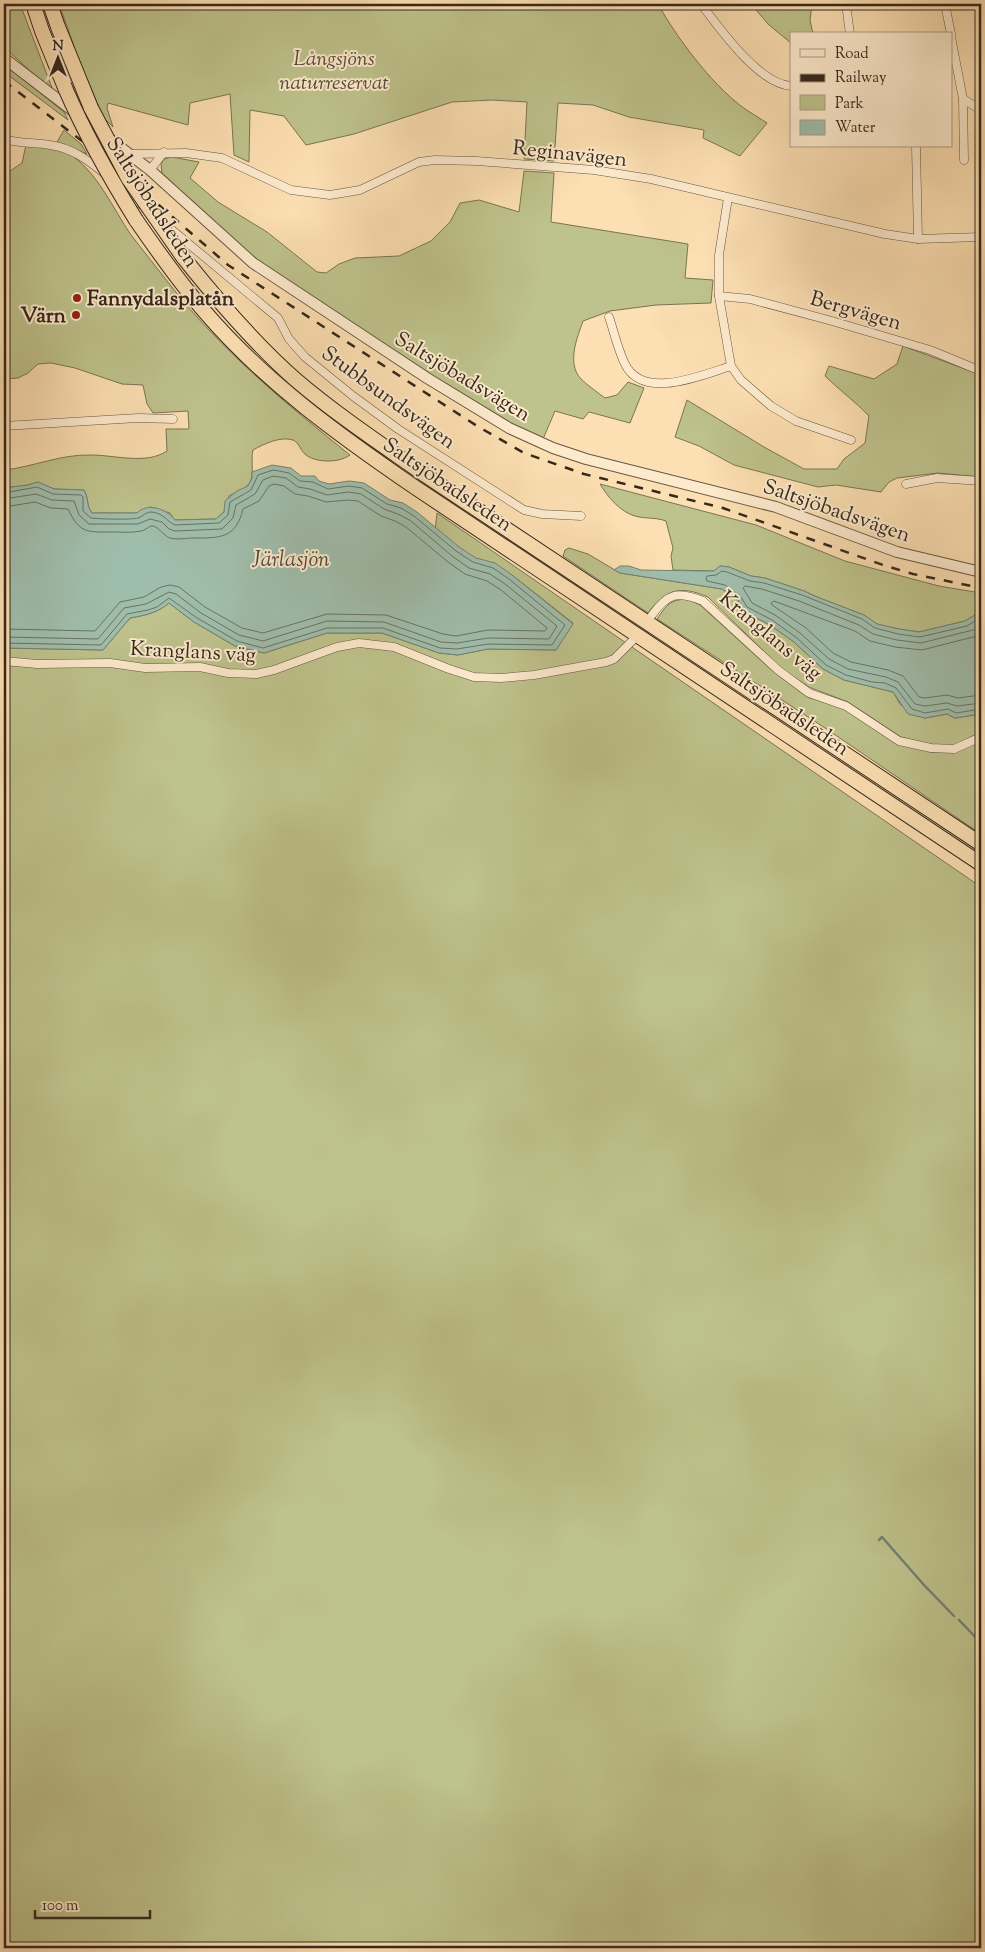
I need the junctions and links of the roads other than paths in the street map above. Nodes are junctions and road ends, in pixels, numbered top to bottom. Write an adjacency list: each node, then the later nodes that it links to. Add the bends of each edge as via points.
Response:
1 (33, 4): 38 (highway, Saltsjöbadsleden, bridge, via 66,90 103,167 136,220 206,313 286,392 336,433 416,488)
2 (50, 4): 37 (highway, Saltsjöbadsleden, bridge, via 91,108 128,178 219,302 296,380 346,420 425,474)
3 (701, 4): 10 (street, via 763,76 781,86)
4 (846, 4): 6 (street)
5 (945, 4): 7 (street)
6 (850, 32)
7 (950, 32)
8 (952, 40): 11 (street)
9 (4, 58): 16 (street, Saltsjöbadsvägen)
10 (790, 86)
11 (963, 99): 12 (street); 17 (street)
12 (981, 110)
13 (4, 139): 31 (street, Stubbsundsvägen, via 49,144 85,158 278,318 289,339 305,357 353,396 524,510)
14 (916, 148): 21 (street)
15 (164, 152): 16 (street, Reginavägen); 18 (street); 19 (street, Reginavägen, via 222,158 292,190 330,195 360,190 419,162 435,160 623,174)
16 (130, 154): 18 (street, Saltsjöbadsvägen)
17 (964, 160)
18 (150, 170): 32 (street, Saltsjöbadsvägen, via 253,263 426,378 509,428 586,459 776,507 897,552)
19 (728, 198): 21 (street, Reginavägen); 22 (street, via 719,255)
20 (981, 238): 21 (street, Reginavägen)
21 (918, 239)
22 (718, 296): 24 (street); 25 (street, Bergvägen, via 750,299 832,321 930,350)
23 (609, 317): 24 (street, via 625,366 638,379 670,384)
24 (730, 366): 28 (street, via 771,406 796,421)
25 (981, 371)
26 (174, 419): 27 (street)
27 (4, 426)
28 (851, 440)
29 (981, 481): 30 (street, via 937,478)
30 (906, 484)
31 (581, 516)
32 (981, 572)
33 (652, 615): 36 (street, Kranglans väg, via 663,601 675,595 703,601 809,694 846,706 900,741 954,749)
34 (632, 641): 35 (street, Kranglans väg, via 614,659 606,662 501,678 474,677 394,648 359,643 337,647 256,674 200,667 144,668 110,663)
35 (4, 661)
36 (981, 737)
37 (981, 844)
38 (981, 864)

